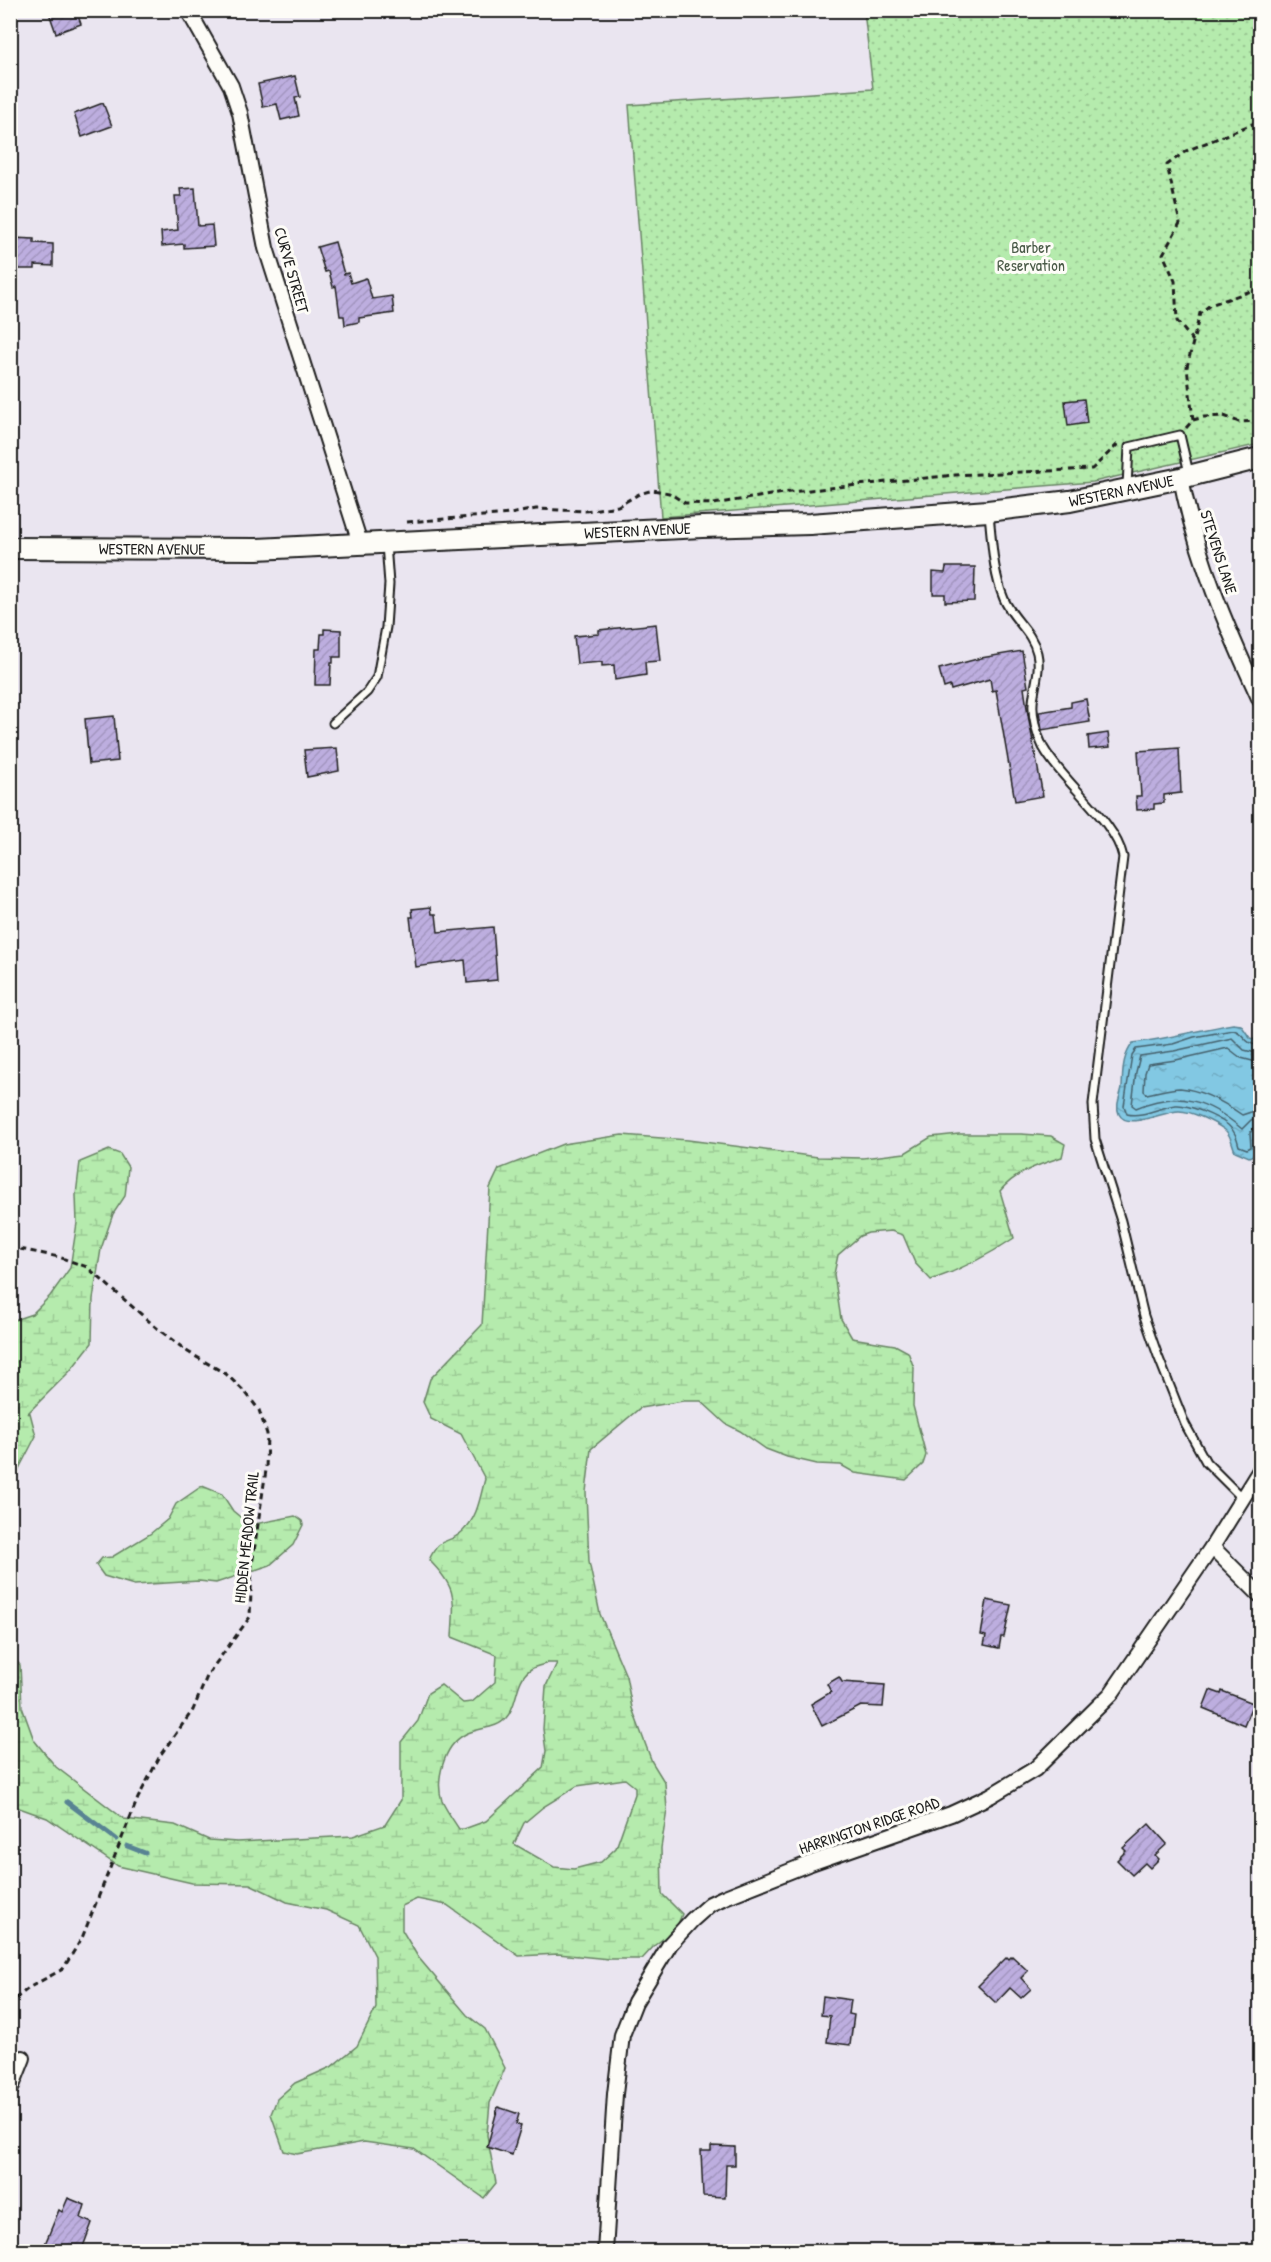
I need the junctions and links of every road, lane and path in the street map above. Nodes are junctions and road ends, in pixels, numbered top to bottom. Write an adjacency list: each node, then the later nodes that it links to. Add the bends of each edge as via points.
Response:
1 (188, 10): 15 (street, CURVE STREET, via 231,86 240,113 266,248)
2 (1260, 121): 4 (path, via 1186,151 1167,165 1180,223 1162,254 1174,281 1177,321)
3 (1260, 288): 4 (path, via 1210,305 1200,313)
4 (1193, 341): 5 (path, via 1186,367)
5 (1193, 420): 6 (path, via 1224,416 1239,422); 7 (path)
6 (1260, 421)
7 (1178, 428)
8 (1119, 443): 13 (path, via 1092,469 955,476 790,492 713,504 684,503 669,493 653,490 618,506 585,511 536,509)
9 (1260, 458): 10 (street, WESTERN AVENUE)
10 (1186, 477): 11 (street, WESTERN AVENUE); 11 (lane, via 1180,435 1129,447); 17 (street, STEVENS LANE, via 1189,518 1204,570)
11 (1127, 488): 12 (street, WESTERN AVENUE, via 1070,501)
12 (988, 511): 14 (street, WESTERN AVENUE, via 810,524); 21 (lane, via 996,577 1005,602 1031,637 1038,654 1033,713 1043,746 1063,777 1113,835 1123,857 1093,1104 1095,1139 1121,1221 1144,1316 1181,1414 1206,1462)
13 (406, 522)
14 (386, 542): 15 (street, WESTERN AVENUE); 18 (lane, via 388,606 377,677)
15 (360, 543): 16 (street, WESTERN AVENUE, via 256,549)
16 (10, 548)
17 (1260, 700)
18 (333, 723)
19 (10, 1246): 24 (path, HIDDEN MEADOW TRAIL, via 87,1267 158,1329 226,1374 259,1410 267,1434 250,1617 208,1674 193,1710 161,1754 138,1798 82,1938 63,1969)
20 (1260, 1470): 21 (street, HARRINGTON RIDGE ROAD)
21 (1242, 1498): 22 (street, HARRINGTON RIDGE ROAD)
22 (1212, 1547): 23 (street); 27 (street, HARRINGTON RIDGE ROAD, via 1111,1694 1035,1768 951,1814 717,1900 670,1944 635,2002 622,2035)
23 (1260, 1595)
24 (10, 2003)
25 (23, 2058): 26 (street)
26 (10, 2091)
27 (605, 2252)

